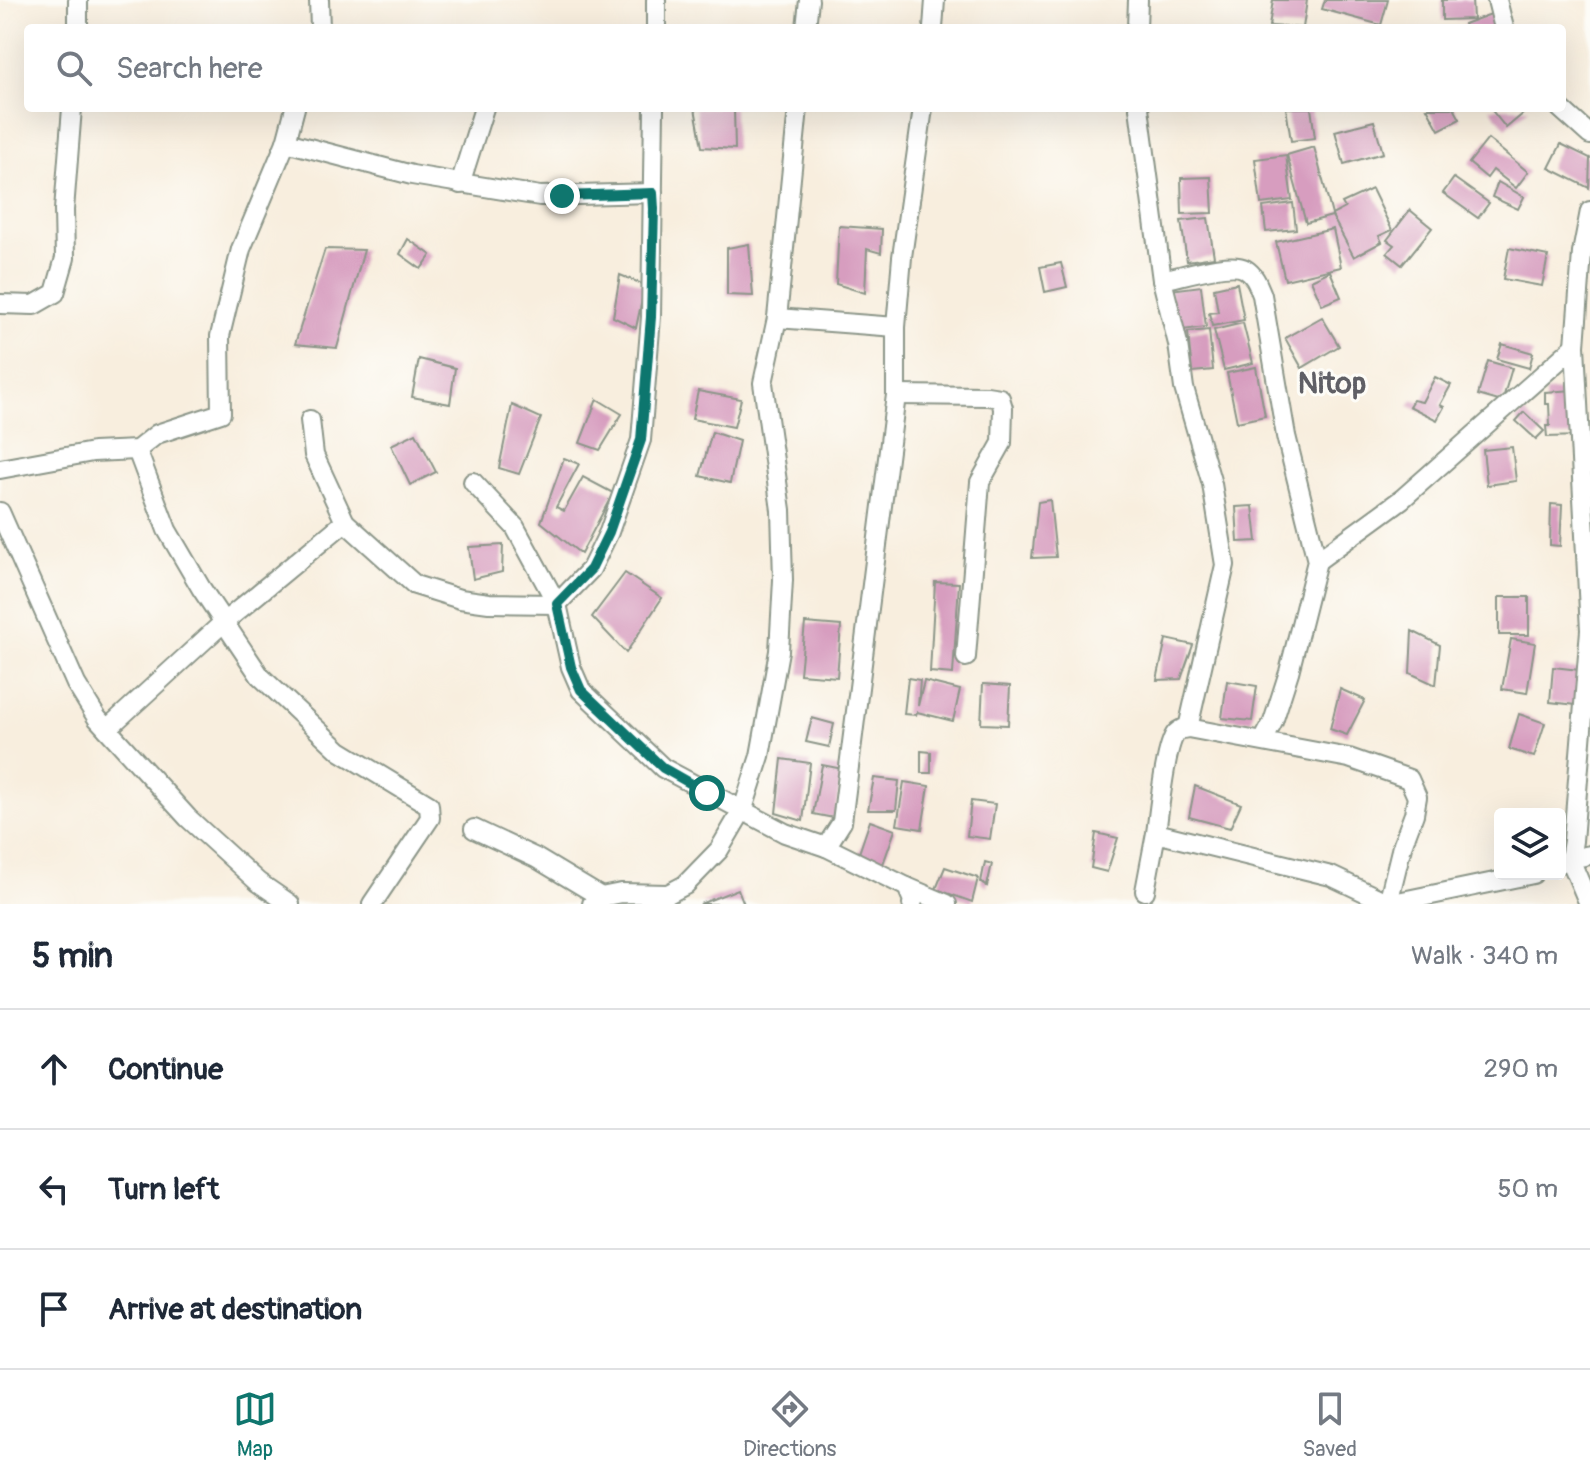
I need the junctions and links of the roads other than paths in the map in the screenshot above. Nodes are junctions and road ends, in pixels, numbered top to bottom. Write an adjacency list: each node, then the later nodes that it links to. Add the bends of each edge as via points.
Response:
1 (78, 0): 8 (street)
2 (319, 0): 9 (street)
3 (656, 0): 10 (street)
4 (809, 0): 11 (street)
5 (935, 0): 12 (street)
6 (1138, 0): 13 (street)
7 (1497, 0): 14 (street)
8 (78, 24)
9 (320, 24)
10 (656, 24)
11 (806, 24)
12 (933, 24)
13 (1137, 24)
14 (1503, 24)
15 (72, 112): 29 (street, via 65,258 55,293 34,305)
16 (294, 112): 24 (street)
17 (483, 112): 25 (street)
18 (654, 112): 26 (street)
19 (798, 112): 30 (street)
20 (922, 112): 31 (street)
21 (1140, 112): 28 (street)
22 (1564, 112): 23 (street)
23 (1590, 135)
24 (286, 142): 25 (street); 35 (street, via 241,249 220,336 221,413 157,434)
25 (460, 184): 26 (street, via 540,196)
26 (653, 193): 41 (street, via 651,317 641,440 591,569)
27 (1590, 211): 32 (street)
28 (1162, 280): 40 (street, via 1229,266 1242,266 1254,275); 44 (street, via 1184,388 1212,484 1225,565)
29 (0, 304)
30 (777, 318): 31 (street); 47 (street, via 763,383 781,510 779,651 760,756)
31 (896, 327): 33 (street)
32 (1575, 346): 40 (street, via 1402,499); 51 (street, via 1590,630)
33 (896, 395): 43 (street, via 987,396 1000,398 1003,408 1002,443 980,482); 50 (street, via 842,822)
34 (310, 420): 39 (street, via 314,455)
35 (137, 450): 36 (street, via 93,452); 42 (street, via 167,530)
36 (0, 469)
37 (473, 482): 41 (street, via 515,527)
38 (0, 512): 45 (street, via 76,684)
39 (345, 522): 41 (street, via 415,585 489,603); 42 (street)
40 (1317, 561): 46 (street, via 1289,672)
41 (557, 604): 47 (street, via 581,690 663,768)
42 (224, 622): 45 (street); 61 (street, via 260,676 340,751 429,805 430,818)
43 (966, 657)
44 (1188, 728): 46 (street); 49 (street, via 1174,735)
45 (107, 729): 60 (street, via 188,818)
46 (1263, 741): 63 (street, via 1349,758 1413,784 1414,814)
47 (743, 809): 50 (street, via 785,833); 58 (street, via 719,850)
48 (474, 829): 59 (street, via 536,858)
49 (1156, 833): 56 (street); 63 (street, via 1331,876)
50 (826, 847): 57 (street)
51 (1566, 852)
52 (1590, 855): 53 (street)
53 (1566, 861)
54 (1566, 863): 64 (street)
55 (1504, 880): 63 (street)
56 (1145, 891)
57 (910, 895): 62 (street)
58 (671, 899): 59 (street, via 621,893)
59 (597, 901)
60 (290, 904)
61 (372, 904)
62 (947, 904)
63 (1388, 904)
64 (1589, 904)

